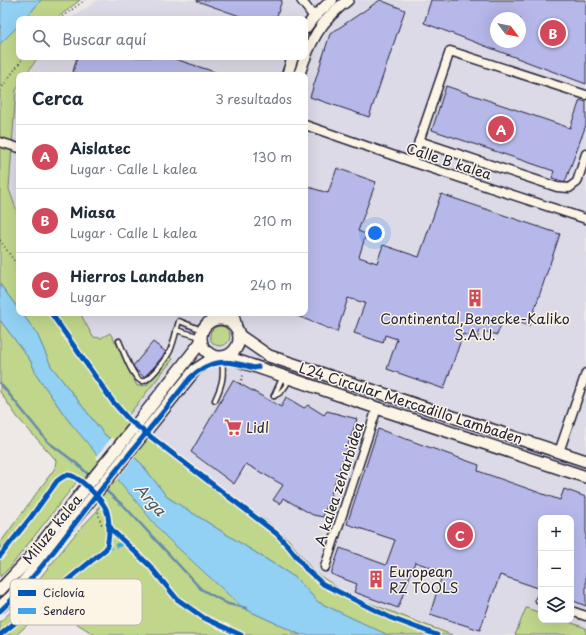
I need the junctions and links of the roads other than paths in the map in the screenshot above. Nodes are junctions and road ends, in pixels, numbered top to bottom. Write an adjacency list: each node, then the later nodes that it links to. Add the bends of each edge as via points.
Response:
1 (301, 0): 4 (street)
2 (332, 0): 4 (street)
3 (348, 0): 6 (street, via 318,29)
4 (314, 17): 5 (street)
5 (308, 25)
6 (308, 51)
7 (292, 60): 9 (street)
8 (304, 60): 10 (street)
9 (288, 72)
10 (300, 72)
11 (586, 95): 13 (street, via 450,51)
12 (308, 126): 17 (street, Calle B kalea)
13 (419, 141): 16 (street, via 557,187 569,188 577,182); 17 (street)
14 (0, 142): 15 (street)
15 (16, 147)
16 (586, 154)
17 (412, 162): 18 (street, Calle B kalea)
18 (585, 216)
19 (234, 316): 21 (street)
20 (212, 317): 21 (main road, via 224,318); 23 (main road)
21 (236, 325): 24 (main road)
22 (176, 330): 23 (lane); 23 (lane, via 179,321); 25 (lane, via 168,355 145,381 141,381 135,375)
23 (201, 336): 26 (main road, via 206,352); 36 (main road, Miluze kalea, bridge, via 132,422 83,491)
24 (240, 336): 26 (main road, via 238,349); 31 (main road, via 268,356)
25 (119, 341)
26 (221, 357): 28 (lane, via 222,384); 29 (main road, L24 Circular Mercadillo Lambaden); 38 (main road, Miluze kalea, bridge, via 195,370 96,501)
27 (586, 373): 31 (street)
28 (214, 400)
29 (377, 408): 30 (main road, L24 Circular Mercadillo Lambaden); 35 (street, A kalea zeharbidea)
30 (511, 452): 31 (main road, via 525,449 549,457); 34 (main road, L24 Circular Mercadillo Lambaden)
31 (559, 452): 32 (main road); 33 (main road, via 565,461)
32 (586, 461)
33 (586, 470)
34 (586, 477)
35 (325, 568)
36 (10, 579)
37 (10, 579): 39 (main road, Miluze kalea, bridge)
38 (27, 579)
39 (0, 590)
40 (10, 598): 41 (main road, Miluze kalea, bridge)
41 (0, 607)
42 (574, 612): 43 (street)
43 (586, 616)

